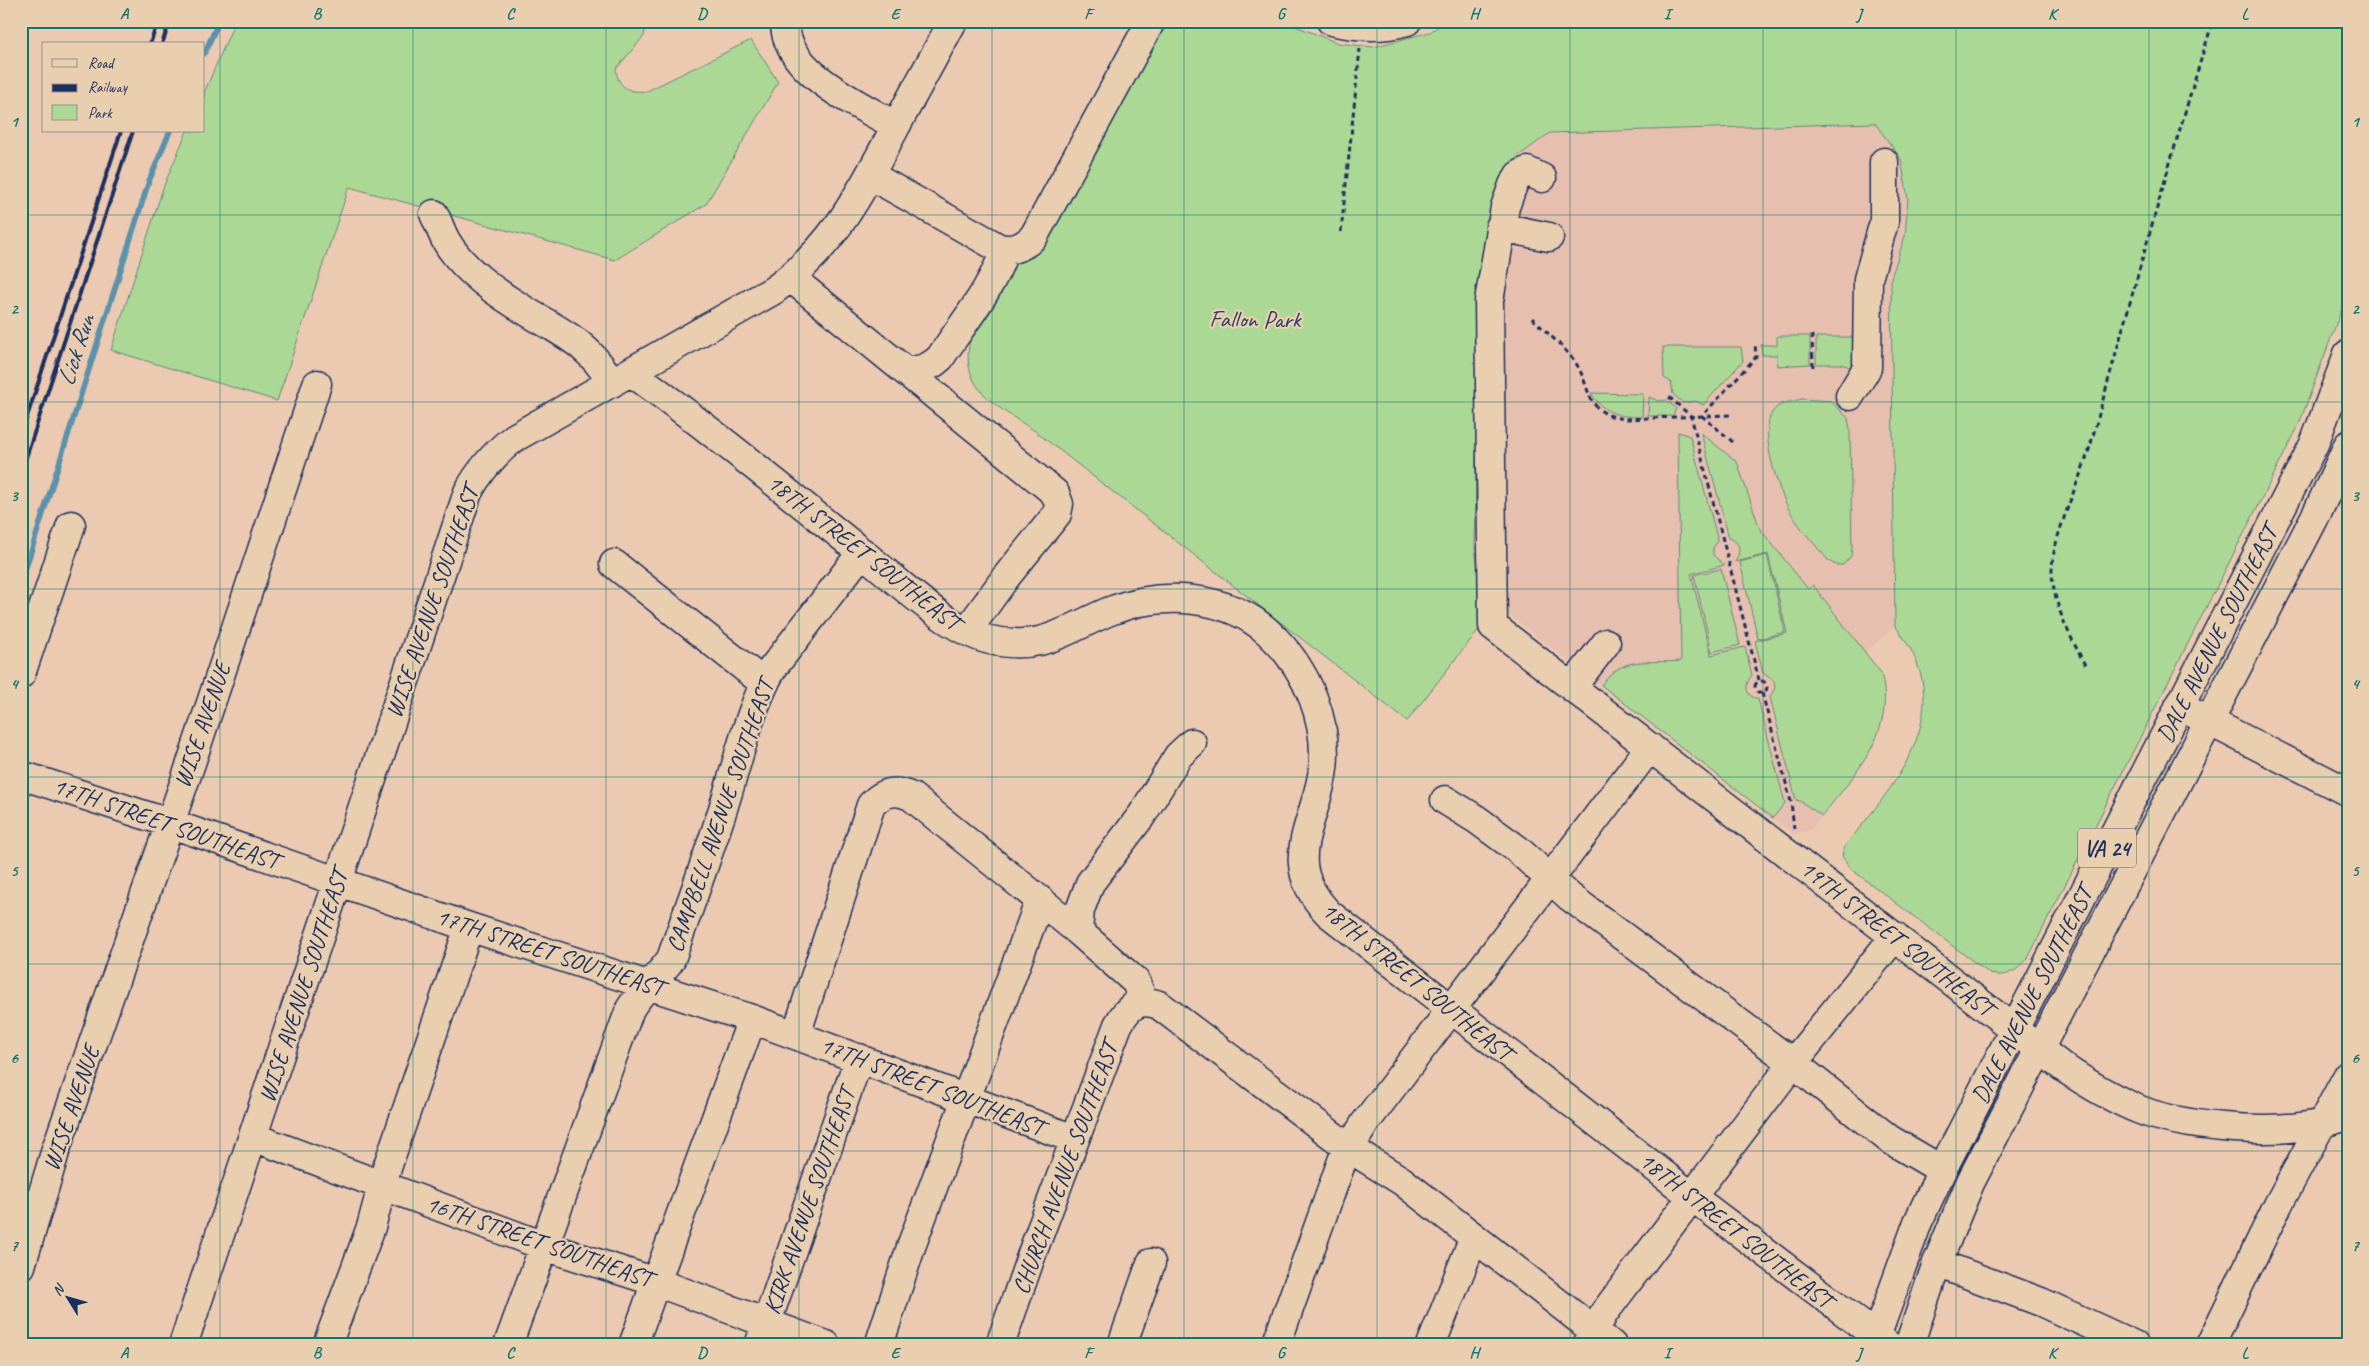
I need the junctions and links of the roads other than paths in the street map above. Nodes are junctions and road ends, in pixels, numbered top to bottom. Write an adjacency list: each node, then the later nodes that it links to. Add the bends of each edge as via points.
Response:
1 (785, 21): 6 (street, via 793,50 814,76)
2 (952, 21): 6 (street, WISE AVENUE SOUTHEAST)
3 (1151, 21): 13 (street, via 1034,236 1017,248)
4 (1331, 21): 5 (street, via 1361,26)
5 (1407, 21)
6 (896, 126): 8 (street, WISE AVENUE SOUTHEAST)
7 (1884, 162): 19 (street, via 1884,222 1868,279 1867,368)
8 (870, 175): 13 (street); 14 (street, WISE AVENUE SOUTHEAST, via 841,224 820,251)
9 (1542, 178): 11 (street, via 1527,171 1519,175)
10 (434, 214): 17 (street, via 445,239 458,257 517,306 584,347 600,364)
11 (1500, 227): 12 (street); 28 (street, 19TH STREET SOUTHEAST, via 1488,301 1493,626)
12 (1549, 237)
13 (1005, 249): 16 (street, via 1000,265 982,296 940,358 919,371)
14 (791, 278): 16 (street); 17 (street, WISE AVENUE SOUTHEAST)
15 (2348, 354): 29 (street, DALE AVENUE SOUTHEAST / VA 24, via 2314,444)
16 (905, 372): 24 (street, via 1055,493 1059,504 1057,514)
17 (621, 377): 22 (street, 18TH STREET SOUTHEAST, via 675,404); 38 (street, WISE AVENUE SOUTHEAST, via 514,438 495,453 468,492)
18 (317, 384): 36 (street, WISE AVENUE)
19 (1850, 396)
20 (2348, 445): 30 (street, DALE AVENUE SOUTHEAST / VA 24, via 2319,509)
21 (71, 525): 26 (street)
22 (862, 552): 24 (street, 18TH STREET SOUTHEAST, via 922,601); 27 (street, CAMPBELL AVENUE SOUTHEAST)
23 (614, 564): 27 (street)
24 (967, 631): 45 (street, 18TH STREET SOUTHEAST, via 994,641 1029,644 1051,639 1111,611 1168,599 1218,604 1246,616 1267,631 1299,667 1319,718 1323,773 1304,836 1302,856 1307,886 1328,913)
25 (1606, 643): 28 (street)
26 (21, 674)
27 (764, 683): 43 (street, CAMPBELL AVENUE SOUTHEAST, via 671,958)
28 (1572, 688): 32 (street, 19TH STREET SOUTHEAST)
29 (2180, 706): 30 (street); 47 (street, DALE AVENUE SOUTHEAST / VA 24)
30 (2209, 721): 34 (street); 49 (street, DALE AVENUE SOUTHEAST / VA 24)
31 (1192, 743): 41 (street, via 1178,756 1142,815 1090,883 1080,910)
32 (1650, 748): 37 (street); 42 (street, 19TH STREET SOUTHEAST)
33 (21, 775): 36 (street, 17TH STREET SOUTHEAST)
34 (2348, 792)
35 (1445, 800): 37 (street, via 1476,818)
36 (169, 823): 38 (street, 17TH STREET SOUTHEAST); 65 (street, WISE AVENUE, via 56,1149)
37 (1550, 879): 45 (street); 51 (street)
38 (337, 881): 40 (street, 17TH STREET SOUTHEAST); 55 (street, WISE AVENUE SOUTHEAST)
39 (1040, 900): 41 (street); 48 (street, via 912,797 891,791 879,796 871,805); 53 (street)
40 (469, 927): 43 (street, 17TH STREET SOUTHEAST); 59 (street)
41 (1078, 932): 44 (street, via 1136,982)
42 (1895, 936): 47 (street, 19TH STREET SOUTHEAST); 51 (street)
43 (651, 985): 46 (street, 17TH STREET SOUTHEAST); 62 (street, CAMPBELL AVENUE SOUTHEAST, via 637,996 630,1009)
44 (1143, 1001): 56 (street, CHURCH AVENUE SOUTHEAST, via 1127,1009 1118,1025); 57 (street, via 1159,1005)
45 (1451, 1010): 57 (street, via 1364,1123); 60 (street, 18TH STREET SOUTHEAST)
46 (752, 1019): 48 (street, 17TH STREET SOUTHEAST); 66 (street)
47 (2014, 1029): 49 (street, 19TH STREET SOUTHEAST); 58 (street, DALE AVENUE SOUTHEAST / VA 24)
48 (796, 1035): 50 (street, 17TH STREET SOUTHEAST)
49 (2039, 1049): 54 (street, 19TH STREET SOUTHEAST, via 2101,1092 2142,1111 2186,1122 2246,1128 2289,1128); 64 (street, DALE AVENUE SOUTHEAST / VA 24, via 1970,1183)
50 (859, 1058): 53 (street, 17TH STREET SOUTHEAST); 67 (street, KIRK AVENUE SOUTHEAST)
51 (1793, 1063): 58 (street, via 1889,1139); 60 (street)
52 (2348, 1075): 54 (street)
53 (968, 1100): 56 (street, 17TH STREET SOUTHEAST); 75 (street, via 912,1244)
54 (2336, 1119): 82 (street, via 2278,1205)
55 (253, 1137): 59 (street, 16TH STREET SOUTHEAST); 70 (street, WISE AVENUE SOUTHEAST)
56 (1074, 1140): 76 (street, CHURCH AVENUE SOUTHEAST)
57 (1349, 1148): 61 (street, via 1402,1181); 78 (street)
58 (1942, 1170): 69 (street, DALE AVENUE SOUTHEAST / VA 24, via 1918,1222)
59 (383, 1186): 62 (street, 16TH STREET SOUTHEAST); 71 (street)
60 (1693, 1197): 68 (street, via 1604,1313); 69 (street, 18TH STREET SOUTHEAST)
61 (1474, 1237): 68 (street); 79 (street)
62 (544, 1246): 66 (street, 16TH STREET SOUTHEAST); 72 (street, CAMPBELL AVENUE SOUTHEAST)
63 (1151, 1263): 77 (street)
64 (1937, 1263): 80 (street, DALE AVENUE SOUTHEAST / VA 24); 81 (street, via 2041,1302)
65 (21, 1266)
66 (656, 1282): 67 (street, 16TH STREET SOUTHEAST); 73 (street)
67 (763, 1334): 74 (street, 16TH STREET SOUTHEAST)
68 (1597, 1340)
69 (1879, 1342)
70 (184, 1345)
71 (327, 1345)
72 (508, 1345)
73 (633, 1345)
74 (826, 1345)
75 (879, 1345)
76 (1000, 1345)
77 (1122, 1345)
78 (1276, 1345)
79 (1431, 1345)
80 (1909, 1345)
81 (2134, 1345)
82 (2210, 1345)

